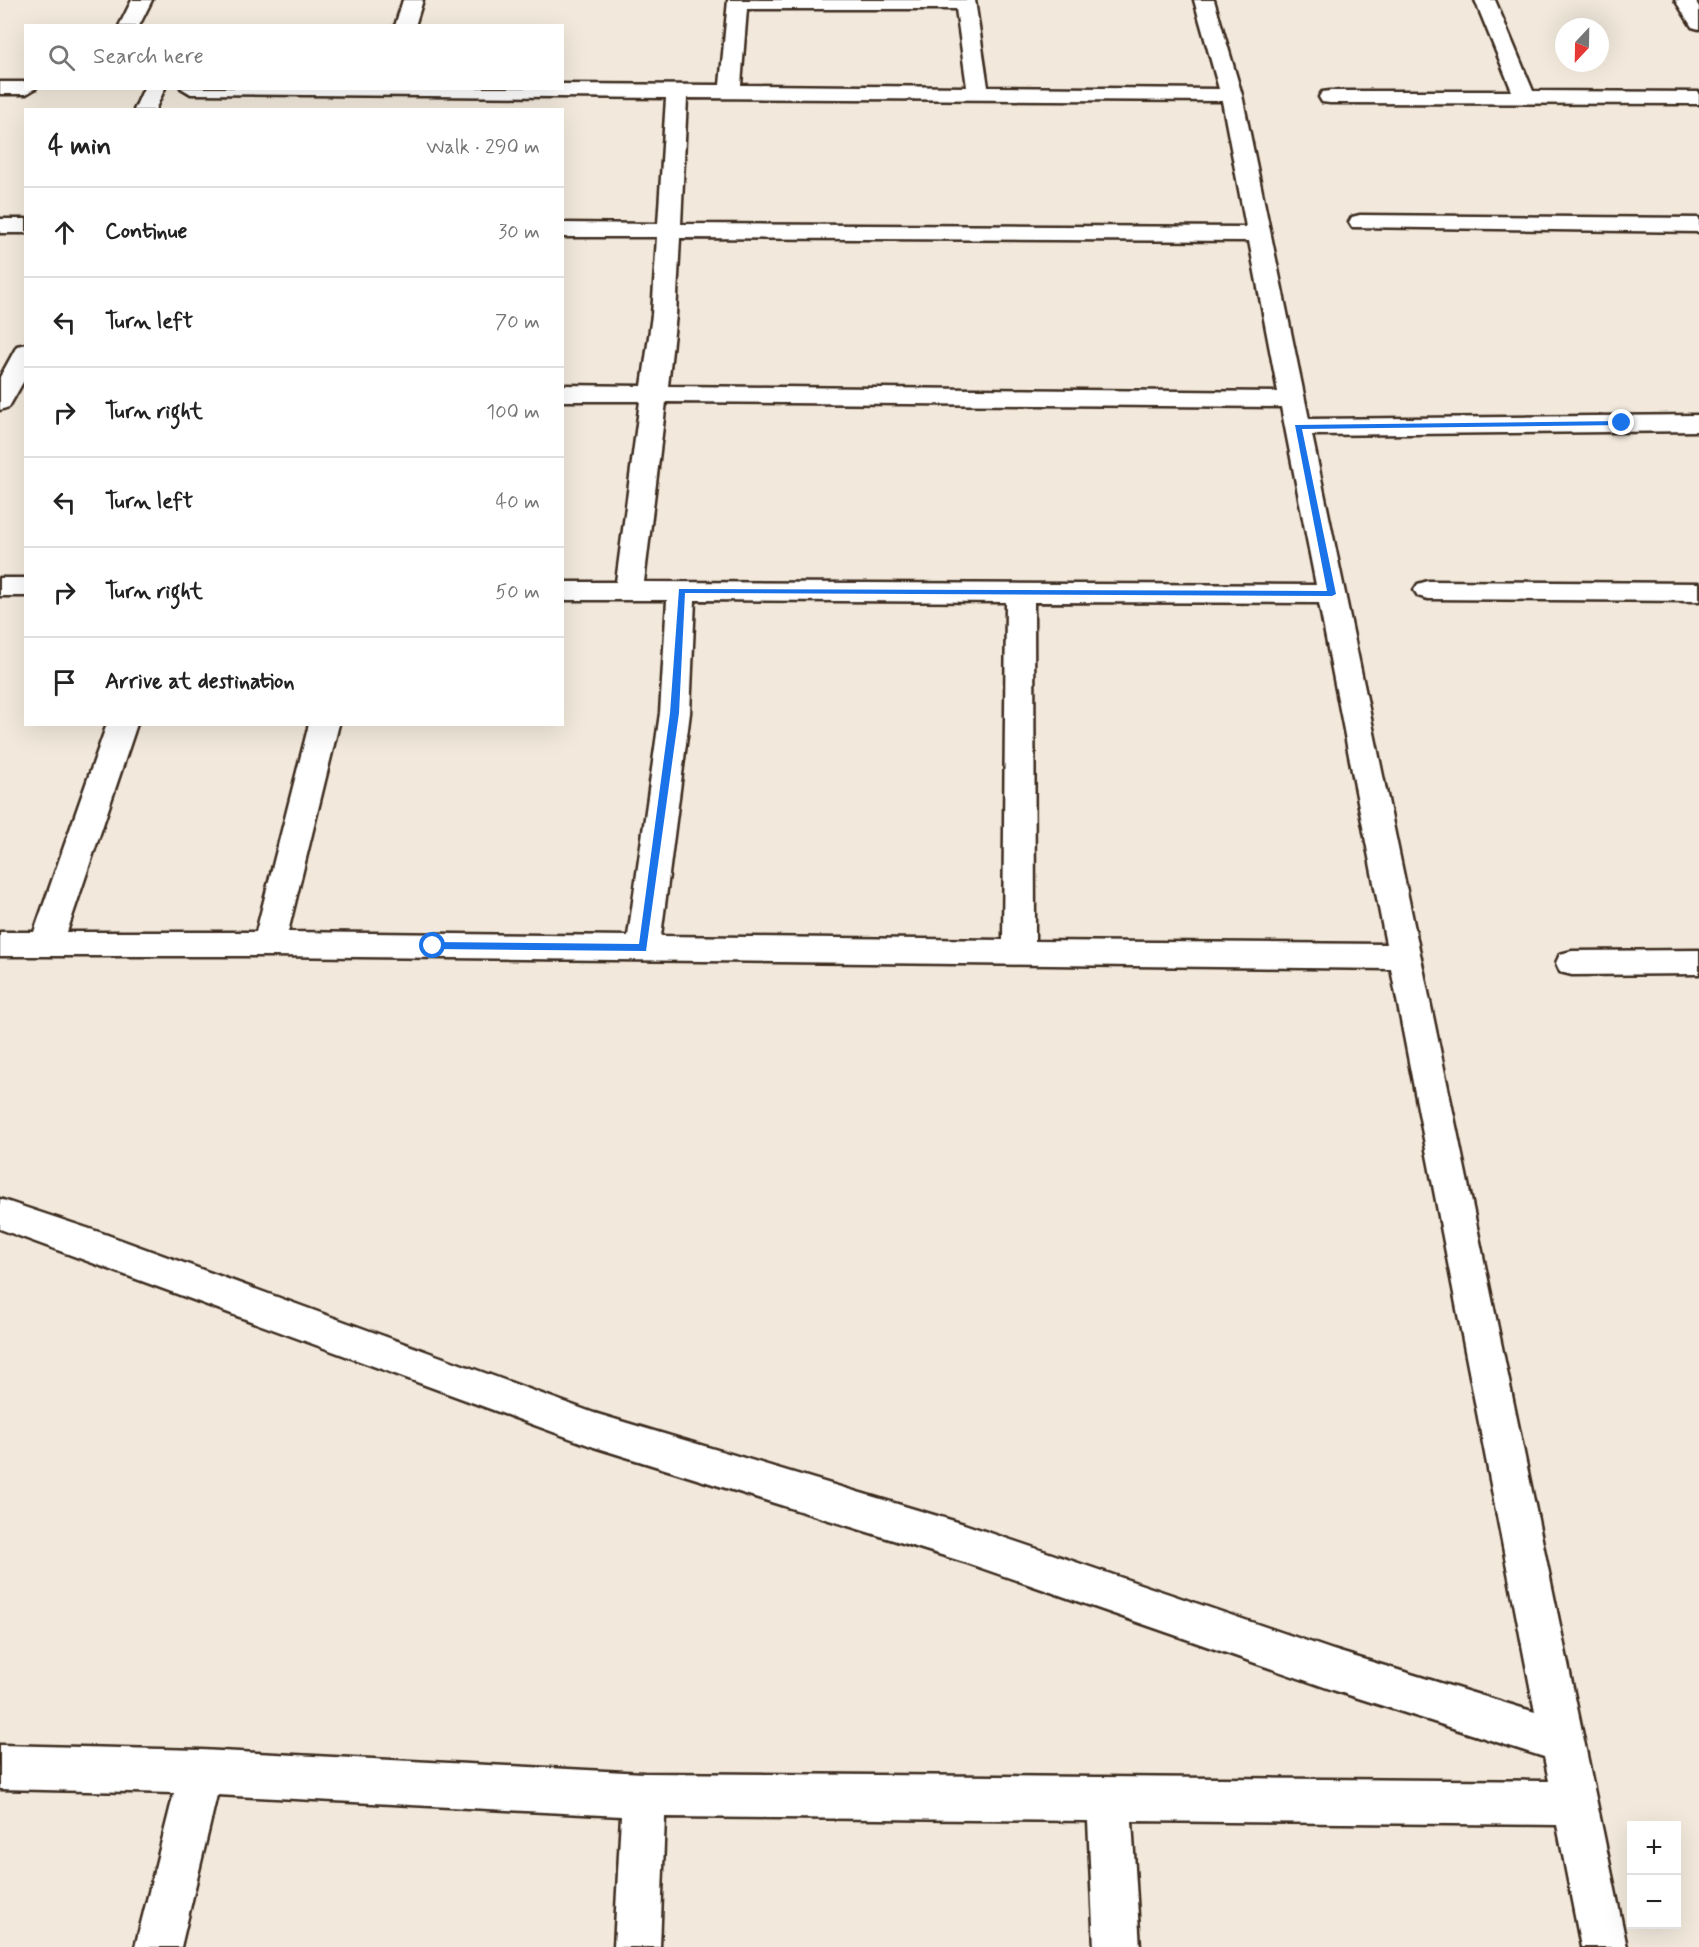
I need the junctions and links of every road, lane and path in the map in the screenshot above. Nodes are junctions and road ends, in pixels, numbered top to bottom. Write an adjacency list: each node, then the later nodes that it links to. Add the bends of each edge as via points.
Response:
1 (142, 0): 9 (street)
2 (413, 0): 10 (street)
3 (1204, 0): 18 (street)
4 (1485, 0): 21 (street)
5 (1685, 0): 8 (street)
6 (738, 1): 7 (street); 16 (street)
7 (965, 1): 17 (street)
8 (1699, 23)
9 (130, 24)
10 (406, 24)
11 (0, 88): 12 (street)
12 (24, 88)
13 (154, 90): 22 (street)
14 (457, 90): 15 (street)
15 (677, 93): 16 (street); 28 (street)
16 (730, 93): 17 (street)
17 (978, 93): 18 (street)
18 (1231, 95): 29 (street)
19 (1330, 97): 21 (street)
20 (1699, 98): 21 (street)
21 (1526, 99)
22 (145, 108)
23 (1360, 222): 24 (street)
24 (1699, 225)
25 (0, 226): 26 (street)
26 (24, 226)
27 (564, 230): 28 (street)
28 (669, 231): 29 (street); 33 (street)
29 (1259, 234): 34 (street)
30 (24, 356): 31 (street)
31 (8, 392)
32 (564, 393): 33 (street)
33 (655, 394): 34 (street); 41 (street)
34 (1295, 414): 35 (street); 44 (street)
35 (1699, 423)
36 (0, 587): 37 (street)
37 (24, 587)
38 (1428, 590): 42 (street)
39 (564, 591): 41 (street)
40 (681, 591): 41 (street); 43 (street); 50 (street, via 675,713)
41 (629, 592)
42 (1699, 592)
43 (1020, 593): 44 (street); 51 (street)
44 (1332, 594): 52 (street)
45 (121, 726): 49 (street)
46 (324, 726): 48 (street)
47 (0, 944): 49 (street)
48 (269, 944): 49 (street); 50 (street)
49 (46, 945)
50 (643, 948): 51 (street)
51 (1018, 952): 52 (street)
52 (1405, 957): 56 (street)
53 (1699, 962): 54 (street)
54 (1572, 963)
55 (0, 1214): 56 (street, via 594,1430 964,1543 1333,1670)
56 (1560, 1741): 61 (street)
57 (0, 1767): 58 (street)
58 (201, 1772): 59 (street); 62 (street)
59 (644, 1795): 60 (street); 63 (street)
60 (1109, 1797): 61 (street); 64 (street)
61 (1575, 1803): 65 (street)
62 (158, 1947)
63 (637, 1947)
64 (1117, 1947)
65 (1604, 1947)

